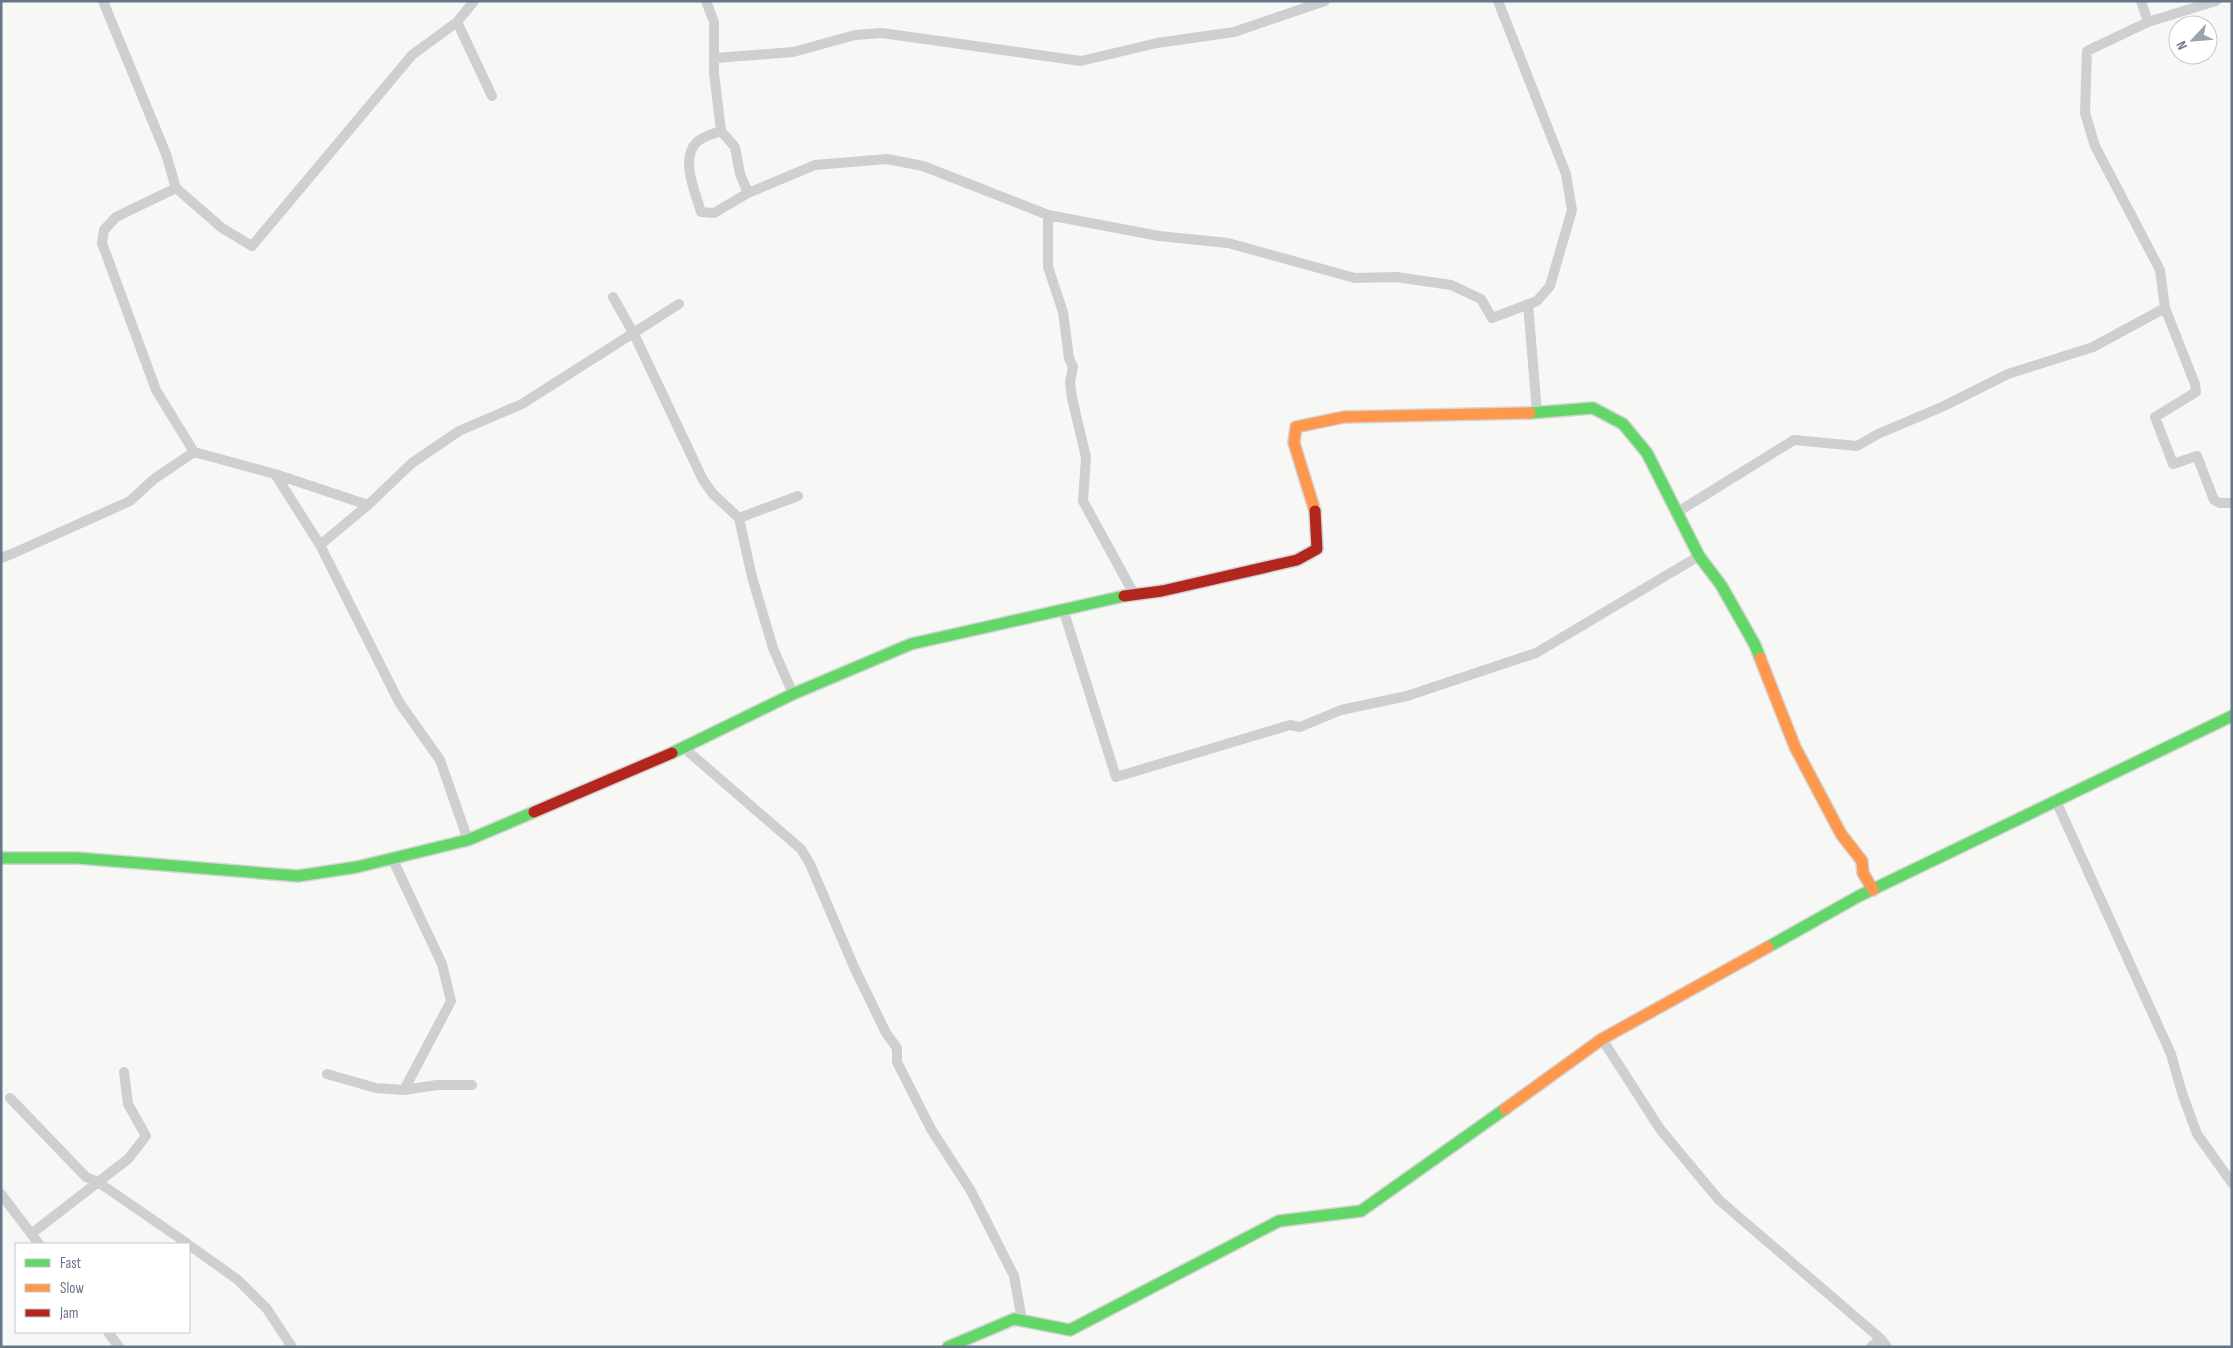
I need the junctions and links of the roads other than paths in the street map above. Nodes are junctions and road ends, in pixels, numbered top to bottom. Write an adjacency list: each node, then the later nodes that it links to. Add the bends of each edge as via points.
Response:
1 (103, 1): 13 (street, via 166,154)
2 (474, 1): 8 (street)
3 (706, 1): 10 (street, via 714,22)
4 (1325, 1): 10 (street, via 1234,32 1158,43 1081,61 882,33 856,35 792,52)
5 (1498, 1): 18 (street, via 1566,174 1572,210 1550,286 1537,301)
6 (2141, 1): 9 (street)
7 (2216, 1): 9 (street)
8 (457, 22): 11 (street); 13 (street, via 412,55 252,246 222,228)
9 (2148, 22): 19 (street, via 2087,51 2085,113 2095,146 2160,270)
10 (716, 58): 12 (street, via 714,73)
11 (492, 96)
12 (721, 131): 14 (street, via 735,147 740,174); 14 (street, via 696,143 688,159 702,212 714,213)
13 (176, 188): 22 (street, via 116,217 104,230 102,243 156,390)
14 (748, 193): 15 (street, via 815,165 887,159 923,166)
15 (1048, 215): 18 (street, via 1159,236 1228,243 1355,278 1396,277 1451,286 1481,298 1492,318); 32 (street, via 1048,267 1063,312 1073,367 1070,382 1072,398 1086,457 1083,501)
16 (613, 297): 20 (street)
17 (679, 304): 20 (street)
18 (1528, 304): 21 (street)
19 (2165, 308): 25 (street, via 2196,392 2155,417 2158,426 2173,464 2198,456 2214,500 2220,504); 27 (street, via 2093,347 2008,374 1857,446 1794,440)
20 (634, 334): 26 (street, via 522,404 459,431 412,463); 28 (street, via 703,480)
21 (1537, 412): 27 (street, via 1593,408 1622,424 1647,454); 32 (street, via 1344,417 1296,427 1294,443 1317,516 1317,549 1297,560 1162,591)
22 (194, 452): 23 (street); 31 (street, via 154,479 130,501)
23 (275, 474): 26 (street); 29 (street)
24 (798, 496): 28 (street)
25 (2232, 502)
26 (368, 505): 29 (street)
27 (1676, 513): 30 (street)
28 (739, 518): 34 (street, via 770,639)
29 (320, 545): 38 (street, via 399,702 440,760)
30 (1699, 556): 33 (street, via 1536,653 1407,696 1341,710 1300,727 1290,725 1116,777); 41 (street, via 1721,585 1754,645 1795,748 1841,834 1862,861 1863,873)
31 (1, 558)
32 (1134, 594): 33 (street)
33 (1064, 609): 34 (street, via 911,644)
34 (793, 694): 36 (street)
35 (2232, 716): 37 (street)
36 (684, 748): 38 (street); 55 (street, via 802,849 854,967 886,1033 897,1048 897,1062 931,1129 971,1191 1014,1276)
37 (2056, 801): 41 (street); 49 (street, via 2171,1054 2196,1134)
38 (468, 840): 40 (street)
39 (1, 858): 40 (street, via 77,858 298,876)
40 (392, 858): 46 (street, via 442,964 451,1001)
41 (1872, 890): 42 (street)
42 (1602, 1039): 55 (street, via 1361,1211 1279,1221 1070,1330); 57 (street, via 1660,1129 1718,1200)
43 (124, 1072): 48 (street, via 128,1104 146,1136 128,1159)
44 (328, 1074): 46 (street, via 376,1088)
45 (472, 1085): 46 (street, via 437,1085)
46 (404, 1090)
47 (10, 1098): 48 (street, via 86,1177)
48 (98, 1182): 51 (street); 53 (street)
49 (2232, 1182)
50 (1, 1194): 51 (street)
51 (31, 1234): 52 (street)
52 (38, 1243)
53 (185, 1243)
54 (190, 1246): 59 (street, via 238,1280 267,1309)
55 (1022, 1320): 60 (street, via 1014,1319)
56 (109, 1333): 58 (street)
57 (1884, 1343): 61 (street)
58 (119, 1347)
59 (292, 1347)
60 (948, 1347)
61 (1872, 1347)

